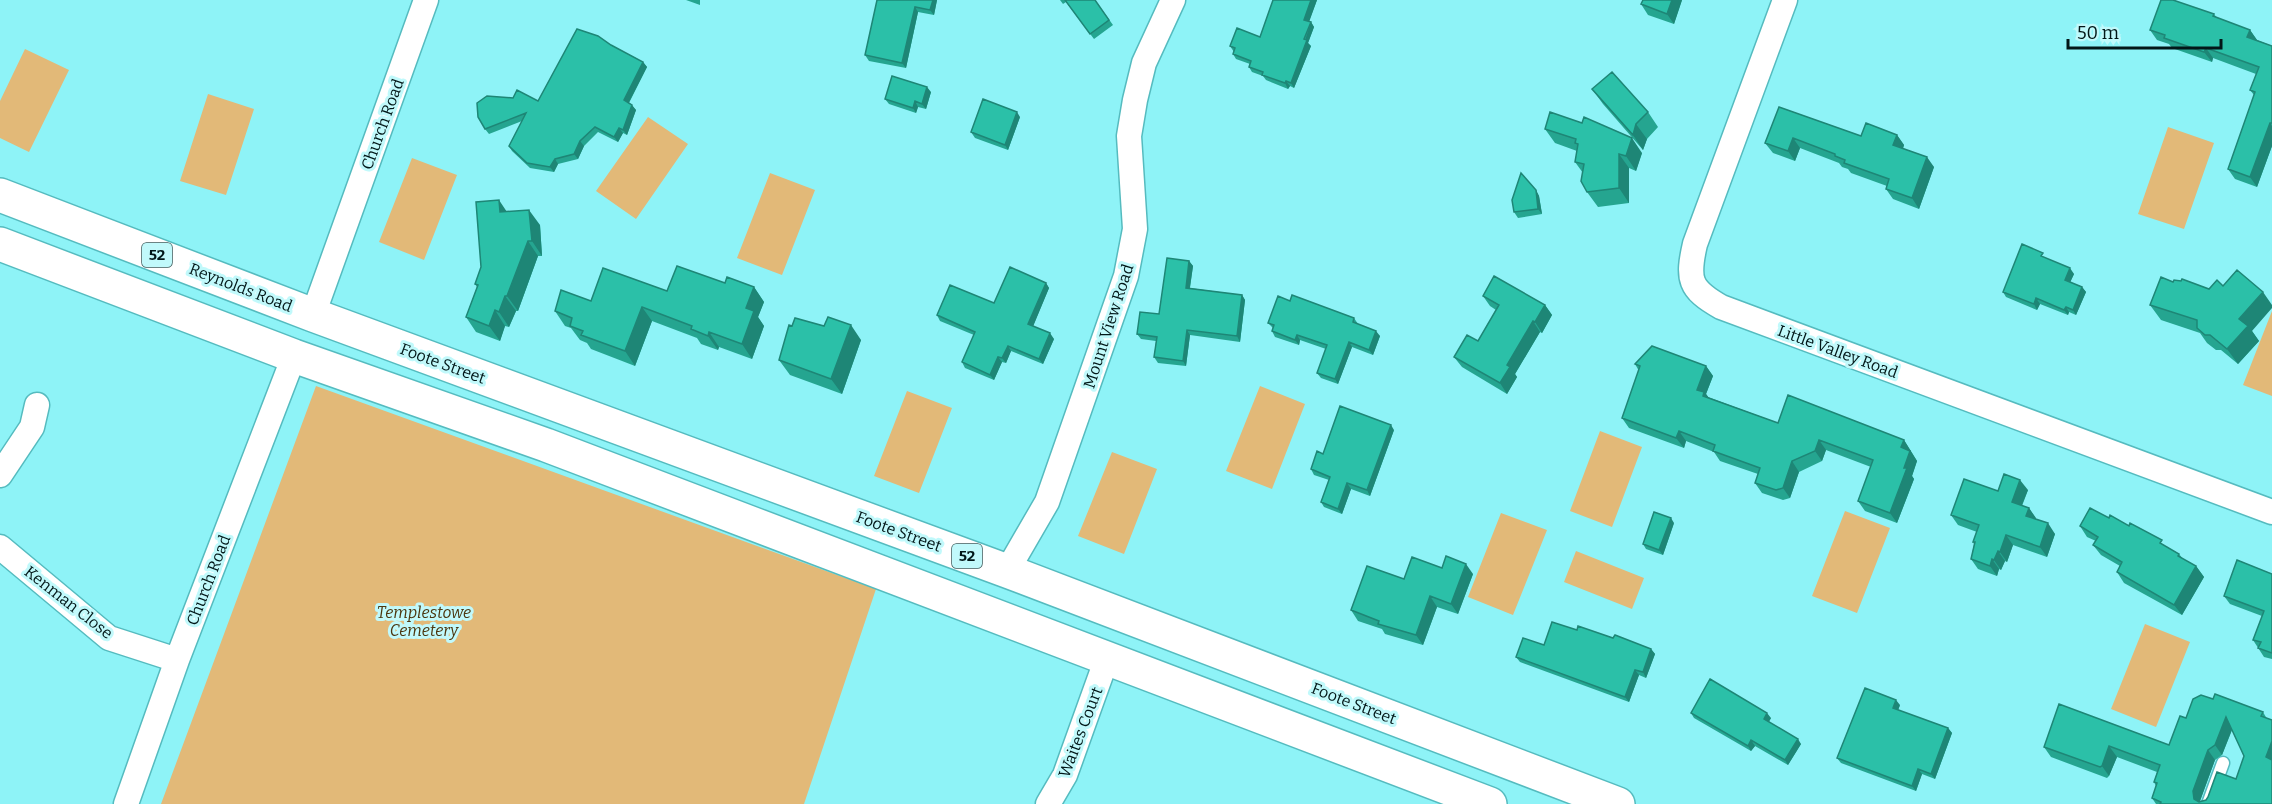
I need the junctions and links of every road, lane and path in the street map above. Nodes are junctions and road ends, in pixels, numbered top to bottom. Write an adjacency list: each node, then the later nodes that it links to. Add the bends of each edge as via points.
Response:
1 (426, 0): 9 (street, Church Road)
2 (1173, 0): 15 (street, Mount View Road, via 1144,63 1129,136 1135,229 1126,276 1047,502)
3 (1785, 0): 13 (street, Little Valley Road, via 1695,243 1690,273 1698,291 1721,307)
4 (0, 195): 5 (main road, Reynolds Road / 52)
5 (82, 226): 7 (main road, Reynolds Road / 52); 8 (main road)
6 (0, 244): 8 (main road)
7 (182, 265): 9 (main road, Reynolds Road / 52); 10 (main road, via 222,302 296,335)
8 (66, 270): 10 (main road)
9 (313, 315): 15 (main road, Foote Street / 52)
10 (294, 356): 16 (main road, via 546,445); 17 (street, Church Road)
11 (37, 405): 12 (street, via 32,427)
12 (0, 475)
13 (2272, 512)
14 (0, 547): 17 (street, Kenman Close, via 110,638)
15 (1007, 571): 18 (main road, Foote Street / 52)
16 (1107, 658): 19 (main road); 22 (street, Waites Court, via 1065,775)
17 (177, 660): 21 (street, Church Road)
18 (1324, 692): 19 (main road); 24 (main road, Foote Street / 52)
19 (1309, 735): 23 (main road)
20 (2223, 763): 25 (lane)
21 (126, 804)
22 (1048, 804)
23 (1490, 804)
24 (1618, 804)
25 (2208, 804)

